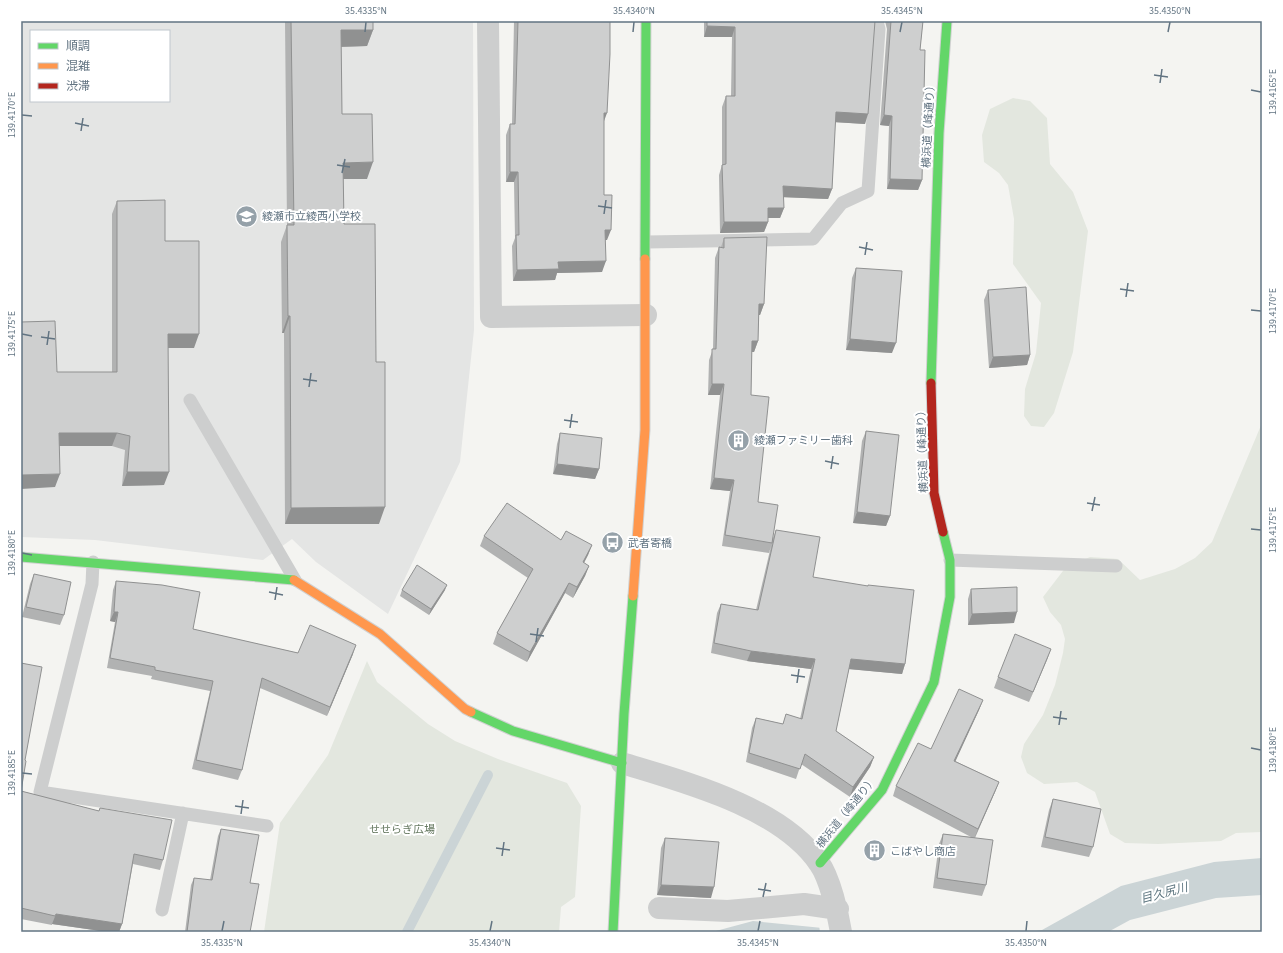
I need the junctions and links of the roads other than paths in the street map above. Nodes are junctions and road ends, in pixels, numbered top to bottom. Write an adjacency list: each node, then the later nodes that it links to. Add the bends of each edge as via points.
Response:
1 (488, 21): 6 (street, via 492,317)
2 (646, 21): 5 (street)
3 (877, 21): 5 (lane, via 879,29 868,191 842,204 813,239)
4 (947, 21): 9 (street, 横浜道（峰通り）, via 939,133 931,365 934,493)
5 (647, 242): 6 (street)
6 (646, 315): 13 (street, via 645,430)
7 (190, 400): 12 (lane)
8 (21, 557): 10 (street)
9 (950, 560): 11 (lane); 16 (street, 横浜道（峰通り）, via 950,597 934,682 882,790)
10 (93, 562): 12 (street); 14 (lane, via 92,584 40,792)
11 (1116, 566)
12 (295, 580): 13 (street, via 380,634 465,708 513,731)
13 (622, 763): 16 (street, via 714,792 756,811 799,839); 20 (street)
14 (183, 813): 15 (lane); 18 (lane)
15 (267, 826)
16 (820, 863): 19 (street)
17 (659, 908): 19 (street, via 728,911 804,904)
18 (162, 910)
19 (839, 919)
20 (614, 928)

